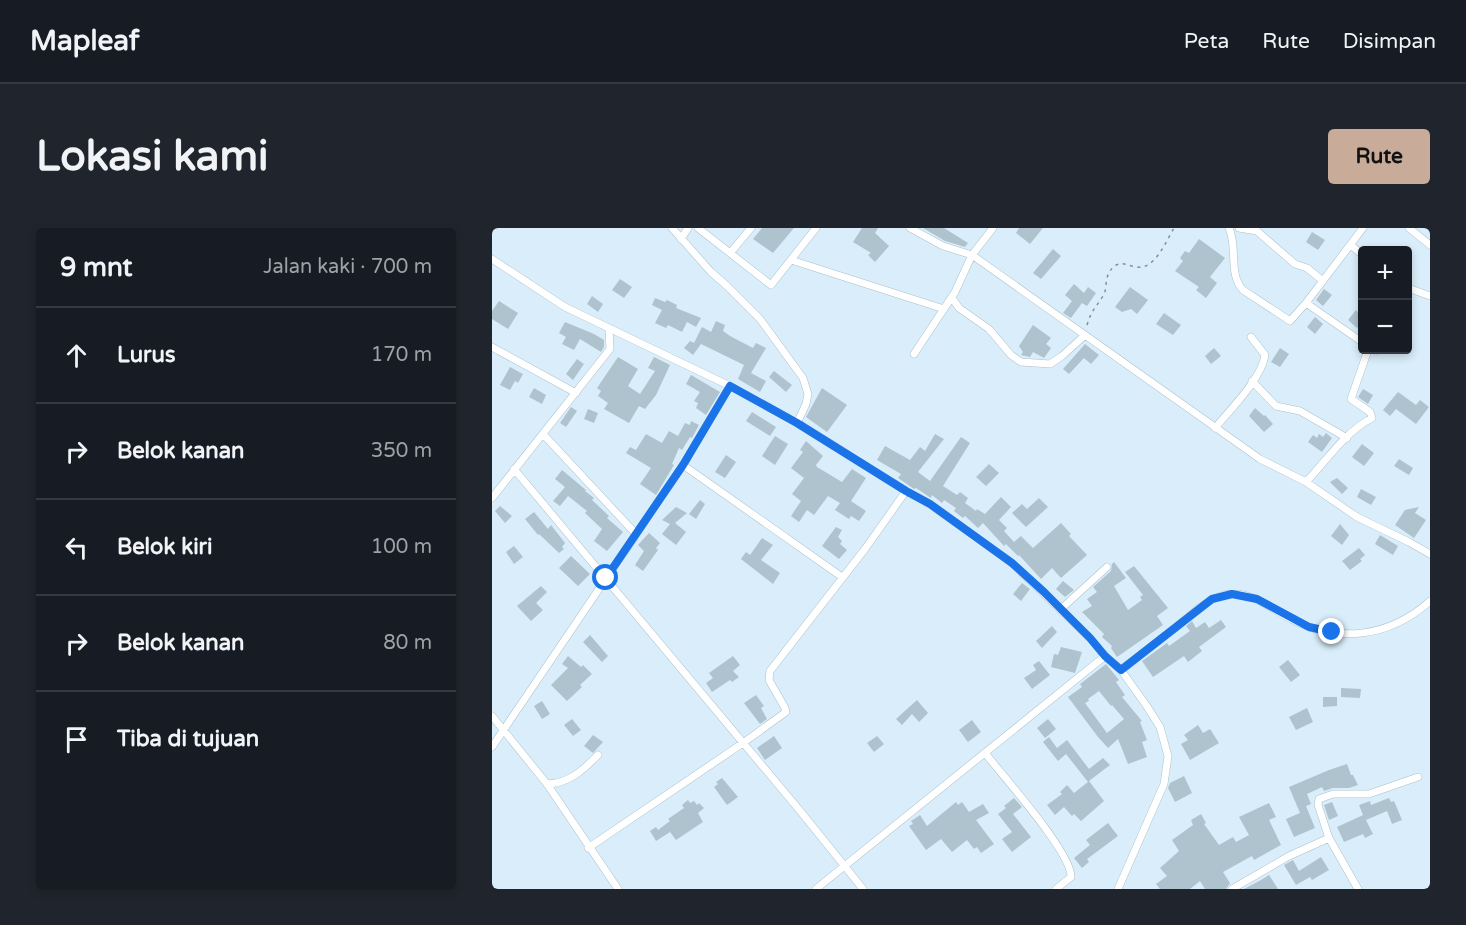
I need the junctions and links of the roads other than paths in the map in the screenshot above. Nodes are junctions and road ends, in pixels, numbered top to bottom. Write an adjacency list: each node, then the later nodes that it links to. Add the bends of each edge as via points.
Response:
1 (672, 228): 12 (street)
2 (688, 228): 12 (street)
3 (698, 228): 16 (street)
4 (751, 228): 16 (street)
5 (816, 228): 19 (street)
6 (910, 228): 17 (street, via 943,246)
7 (993, 228): 17 (street)
8 (1229, 228): 24 (street, via 1235,279 1243,290 1290,321)
9 (1239, 228): 20 (street, via 1257,231 1295,264)
10 (1363, 228): 13 (street)
11 (1409, 228): 14 (street)
12 (681, 239): 36 (street, via 760,319 803,378 808,394)
13 (1350, 245): 15 (street); 20 (street)
14 (1430, 245)
15 (1358, 251)
16 (731, 252): 19 (street, via 771,285)
17 (972, 255): 23 (street); 27 (street)
18 (492, 259): 26 (street, via 565,307)
19 (791, 260): 25 (street)
20 (1323, 281): 24 (street)
21 (1412, 290): 22 (street)
22 (1430, 296)
23 (952, 298): 25 (street); 27 (street, via 1022,362 1050,364)
24 (1306, 303): 29 (street)
25 (944, 309): 31 (street)
26 (609, 329): 34 (street); 35 (street, via 610,349)
27 (1084, 336): 37 (street)
28 (1251, 337): 33 (street, via 1265,355)
29 (1358, 339)
30 (492, 347): 35 (street)
31 (914, 354)
32 (1367, 354): 39 (street, via 1351,399 1370,412 1372,418)
33 (1252, 381): 37 (street); 39 (street, via 1276,406 1306,414)
34 (730, 386): 36 (street); 40 (street)
35 (576, 393): 38 (street)
36 (797, 423): 43 (street)
37 (1215, 428): 42 (street, via 1260,459)
38 (543, 434): 41 (street); 45 (street)
39 (1347, 438): 42 (street)
40 (683, 465): 45 (street); 48 (street)
41 (514, 470): 44 (street); 49 (street)
42 (1306, 482): 46 (street, via 1357,517)
43 (906, 491): 48 (street); 51 (street, via 1012,563)
44 (492, 498)
45 (636, 534): 49 (street)
46 (1430, 554)
47 (1107, 567): 51 (street)
48 (842, 577): 56 (street, via 770,670 768,680 786,712)
49 (606, 578): 55 (street); 56 (street)
50 (1430, 601): 53 (street, via 1393,626 1352,635 1309,627 1250,597 1223,596 1212,599)
51 (1060, 609): 52 (street)
52 (1105, 656): 53 (street); 58 (street)
53 (1121, 670): 69 (street, via 1160,727 1168,756 1164,784)
54 (492, 716): 55 (street)
55 (503, 730): 57 (street); 61 (street)
56 (743, 743): 63 (street); 64 (street)
57 (492, 747)
58 (985, 753): 64 (street); 68 (street, via 1070,865 1071,877)
59 (598, 755): 61 (street, via 576,776)
60 (1418, 777): 62 (street, via 1369,794 1333,794 1320,799 1318,805)
61 (547, 784): 63 (street)
62 (1329, 838): 70 (street, via 1288,856); 71 (street)
63 (588, 848): 65 (street)
64 (844, 865): 66 (street); 67 (street)
65 (618, 889)
66 (816, 889)
67 (863, 889)
68 (1056, 889)
69 (1118, 889)
70 (1232, 889)
71 (1358, 889)

